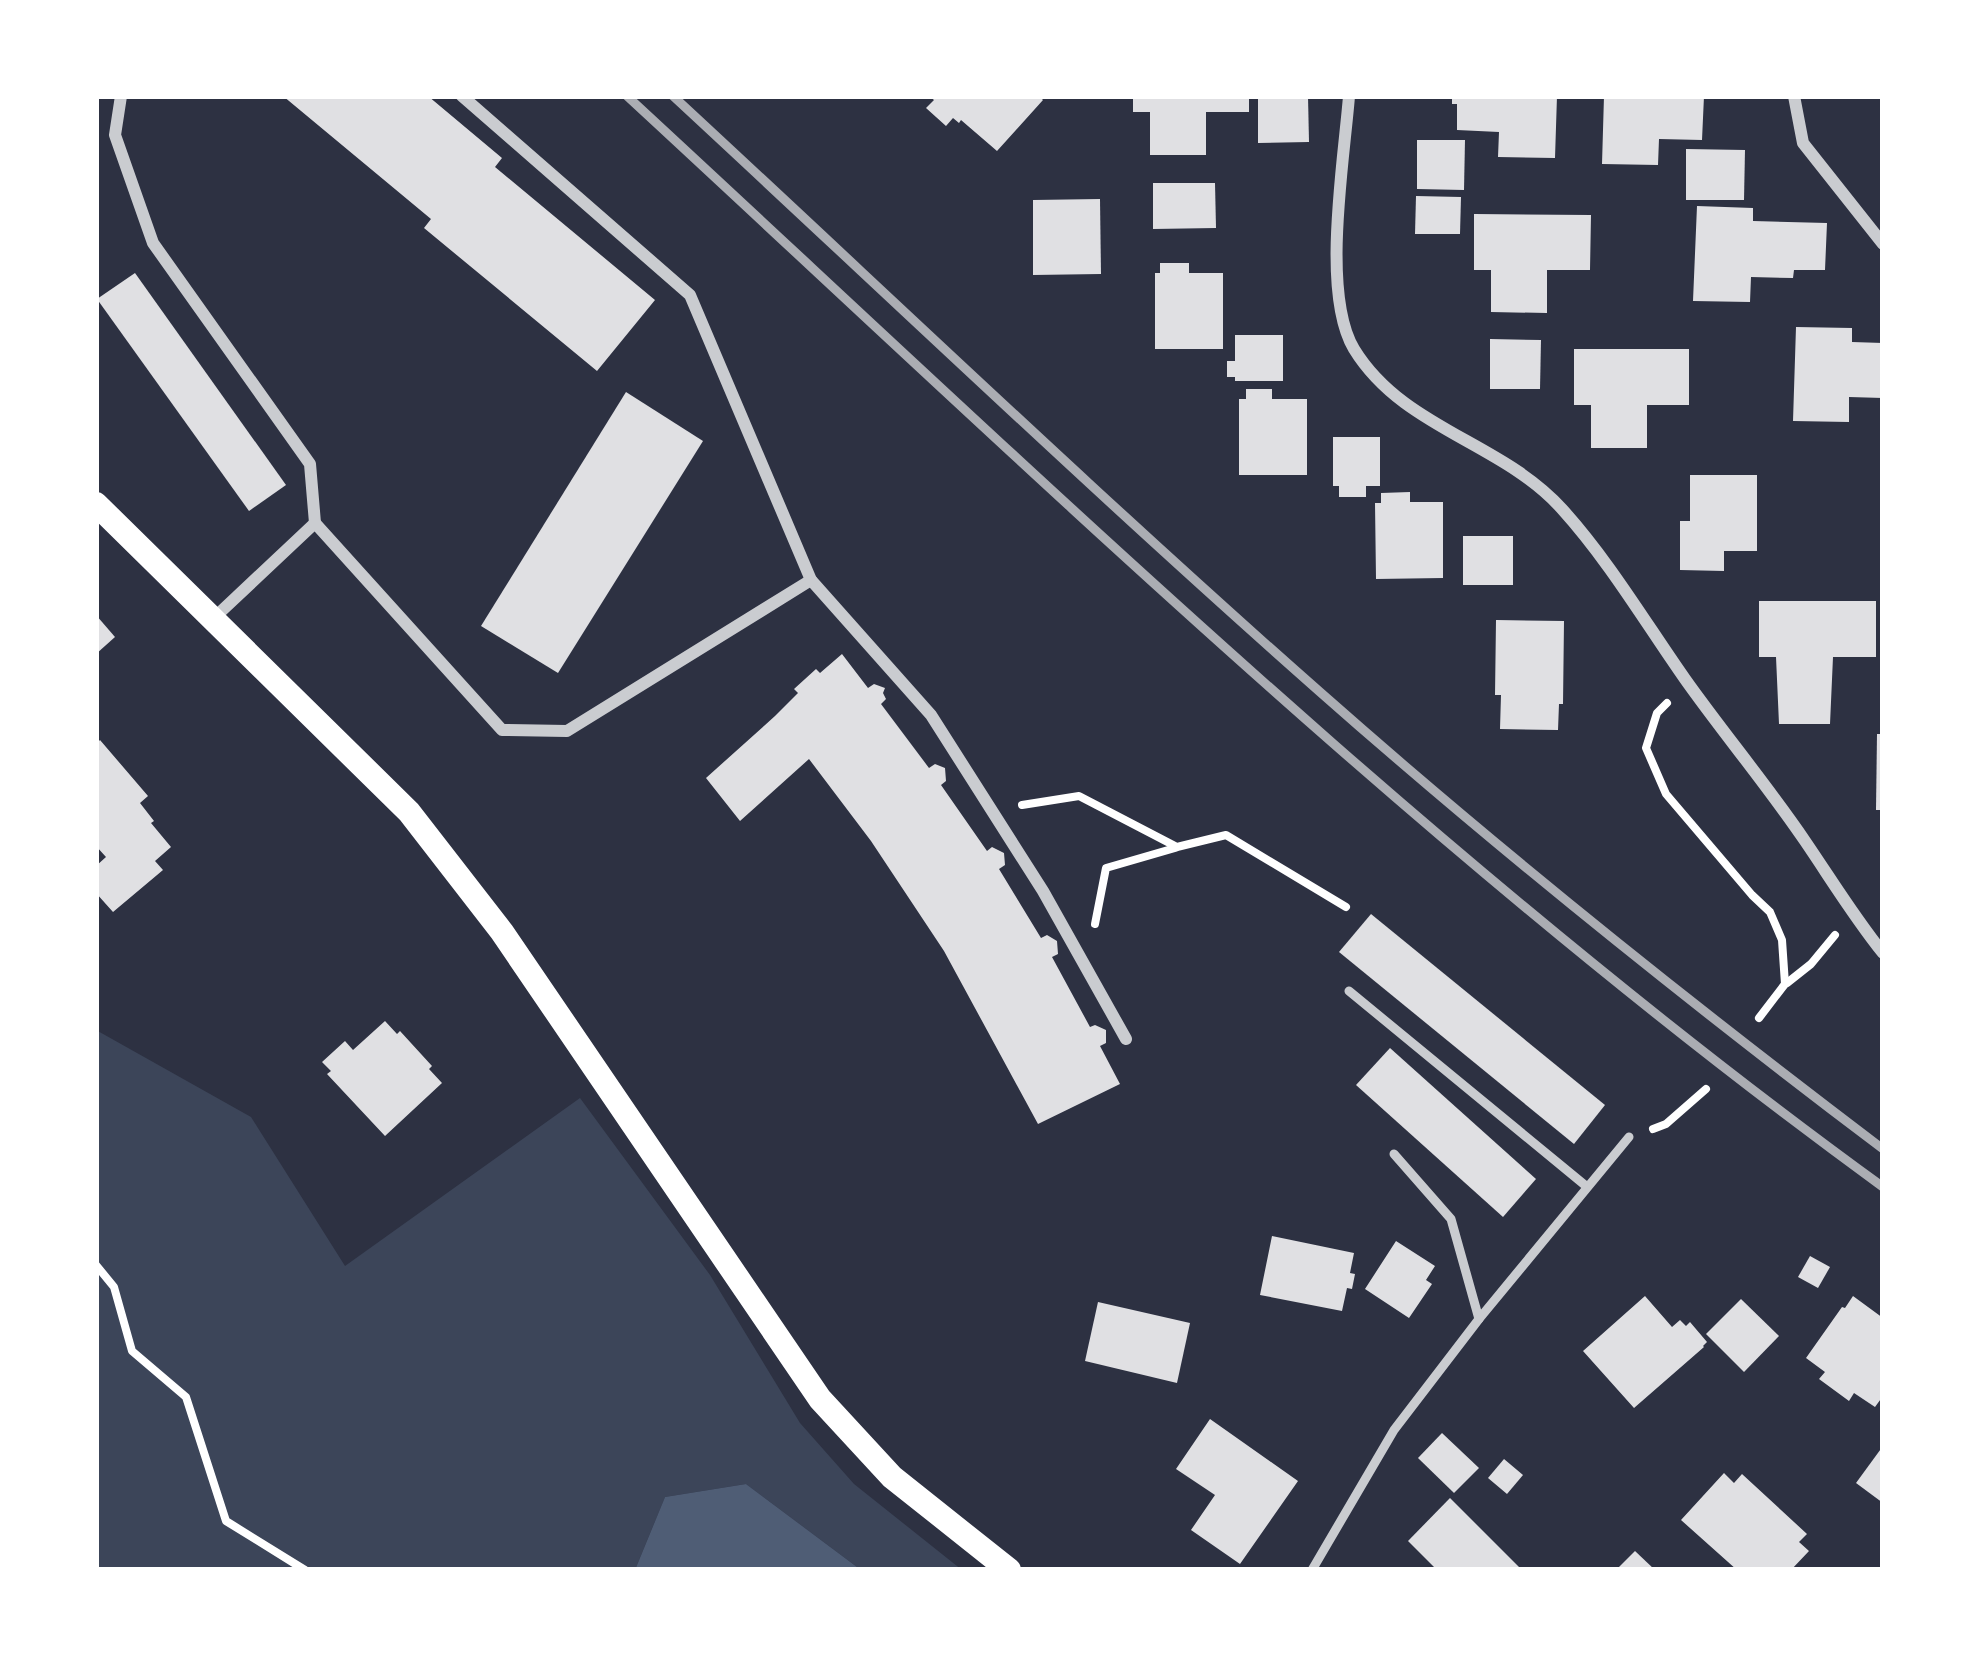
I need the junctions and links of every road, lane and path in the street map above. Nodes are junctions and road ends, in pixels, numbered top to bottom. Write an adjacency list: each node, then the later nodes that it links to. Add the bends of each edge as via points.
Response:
1 (121, 96): 7 (street, via 115,135 153,243 310,464)
2 (462, 96): 8 (street, via 690,296)
3 (1349, 96): 10 (street, via 1336,276 1354,349 1394,396 1505,461 1559,506)
4 (1794, 96): 5 (street, via 1803,143)
5 (1883, 244)
6 (96, 504): 9 (main road)
7 (315, 523): 8 (street, via 502,730 567,730); 9 (street)
8 (811, 580): 11 (street, via 931,715)
9 (214, 618): 28 (main road, via 409,812 476,898 820,1399 892,1477)
10 (1687, 682): 14 (street); 17 (path, via 1657,712 1646,748 1666,794 1770,912 1782,940)
11 (991, 810): 12 (path, via 1079,796); 16 (street)
12 (1177, 847): 13 (path, via 1226,836); 16 (path, via 1106,868)
13 (1346, 908)
14 (1852, 914): 15 (street); 17 (path)
15 (1883, 953)
16 (1086, 968): 20 (street)
17 (1785, 984): 19 (path)
18 (1349, 991): 24 (lane)
19 (1760, 1018)
20 (1126, 1039)
21 (1706, 1089): 22 (path, via 1666,1124)
22 (1629, 1137): 24 (lane)
23 (1394, 1154): 26 (lane, via 1451,1219)
24 (1586, 1186): 26 (lane)
25 (96, 1264): 27 (path, via 113,1287 132,1351 186,1397 226,1521)
26 (1479, 1319): 29 (lane, via 1394,1430)
27 (305, 1570)
28 (1009, 1570)
29 (1312, 1570)

